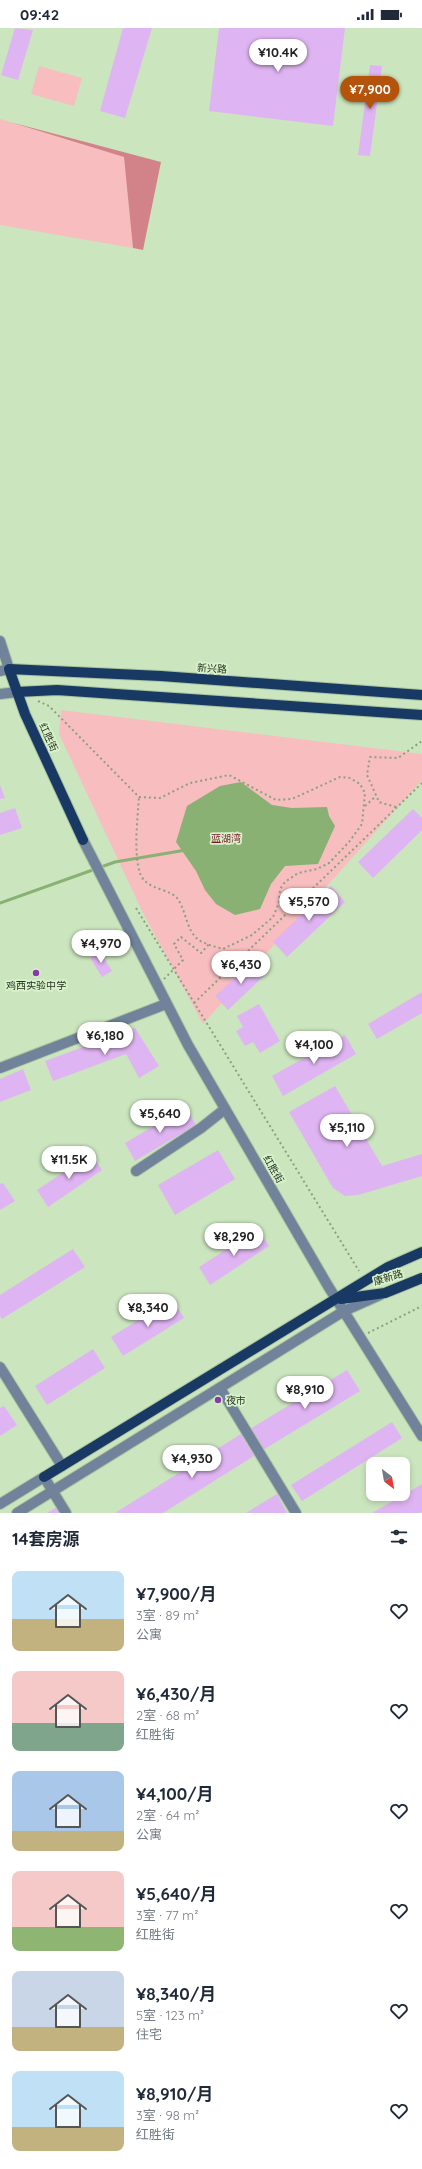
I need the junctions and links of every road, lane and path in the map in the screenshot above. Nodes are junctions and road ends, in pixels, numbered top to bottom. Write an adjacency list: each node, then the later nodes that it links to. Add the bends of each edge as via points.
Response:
1 (0, 641): 2 (street, 红胜街)
2 (4, 670): 3 (main road, 红胜街); 5 (main road, 新兴路, via 161,676)
3 (17, 692): 4 (street); 7 (main road, via 57,690); 14 (main road, 红胜街)
4 (0, 694)
5 (422, 695)
6 (36, 701): 11 (path, via 49,706)
7 (422, 715)
8 (422, 741): 10 (path, via 398,758 370,757 367,775)
9 (422, 783): 13 (path)
10 (376, 796): 12 (path); 13 (path, via 379,802)
11 (139, 797): 12 (path, via 160,798 190,783 229,776 276,800 292,799 340,777 350,778 360,784 365,793); 16 (path, via 136,842 139,870 144,881 176,896 184,909 191,932)
12 (365, 806): 16 (path, via 362,824 329,863 317,869 298,873 285,882 280,889 280,903 273,917 252,935 223,949)
13 (396, 807): 19 (path)
14 (83, 840): 18 (street, 红胜街)
15 (136, 908): 17 (path)
16 (209, 944): 17 (path, via 201,953 181,937 174,944 183,960)
17 (174, 970): 18 (path); 19 (path)
18 (157, 987): 20 (street, 红胜街)
19 (194, 1003): 25 (path)
20 (166, 1004): 21 (street); 22 (street, 红胜街)
21 (0, 1068)
22 (225, 1109): 23 (street, via 202,1128); 28 (street, 红胜街)
23 (136, 1171)
24 (422, 1252): 28 (main road, via 388,1266)
25 (358, 1270)
26 (422, 1278): 27 (main road, 康新路)
27 (385, 1293): 28 (main road, 康新路); 30 (street)
28 (336, 1300): 30 (street, 红胜街); 35 (main road)
29 (422, 1306): 31 (path)
30 (344, 1311): 31 (street, 红胜街); 33 (street)
31 (360, 1337): 34 (street, 红胜街)
32 (0, 1367): 35 (street)
33 (220, 1388): 37 (street); 41 (street)
34 (422, 1436)
35 (62, 1466): 36 (main road)
36 (44, 1477): 37 (street); 38 (street)
37 (53, 1491): 39 (street); 40 (street)
38 (0, 1504)
39 (17, 1513)
40 (66, 1513)
41 (296, 1513)

